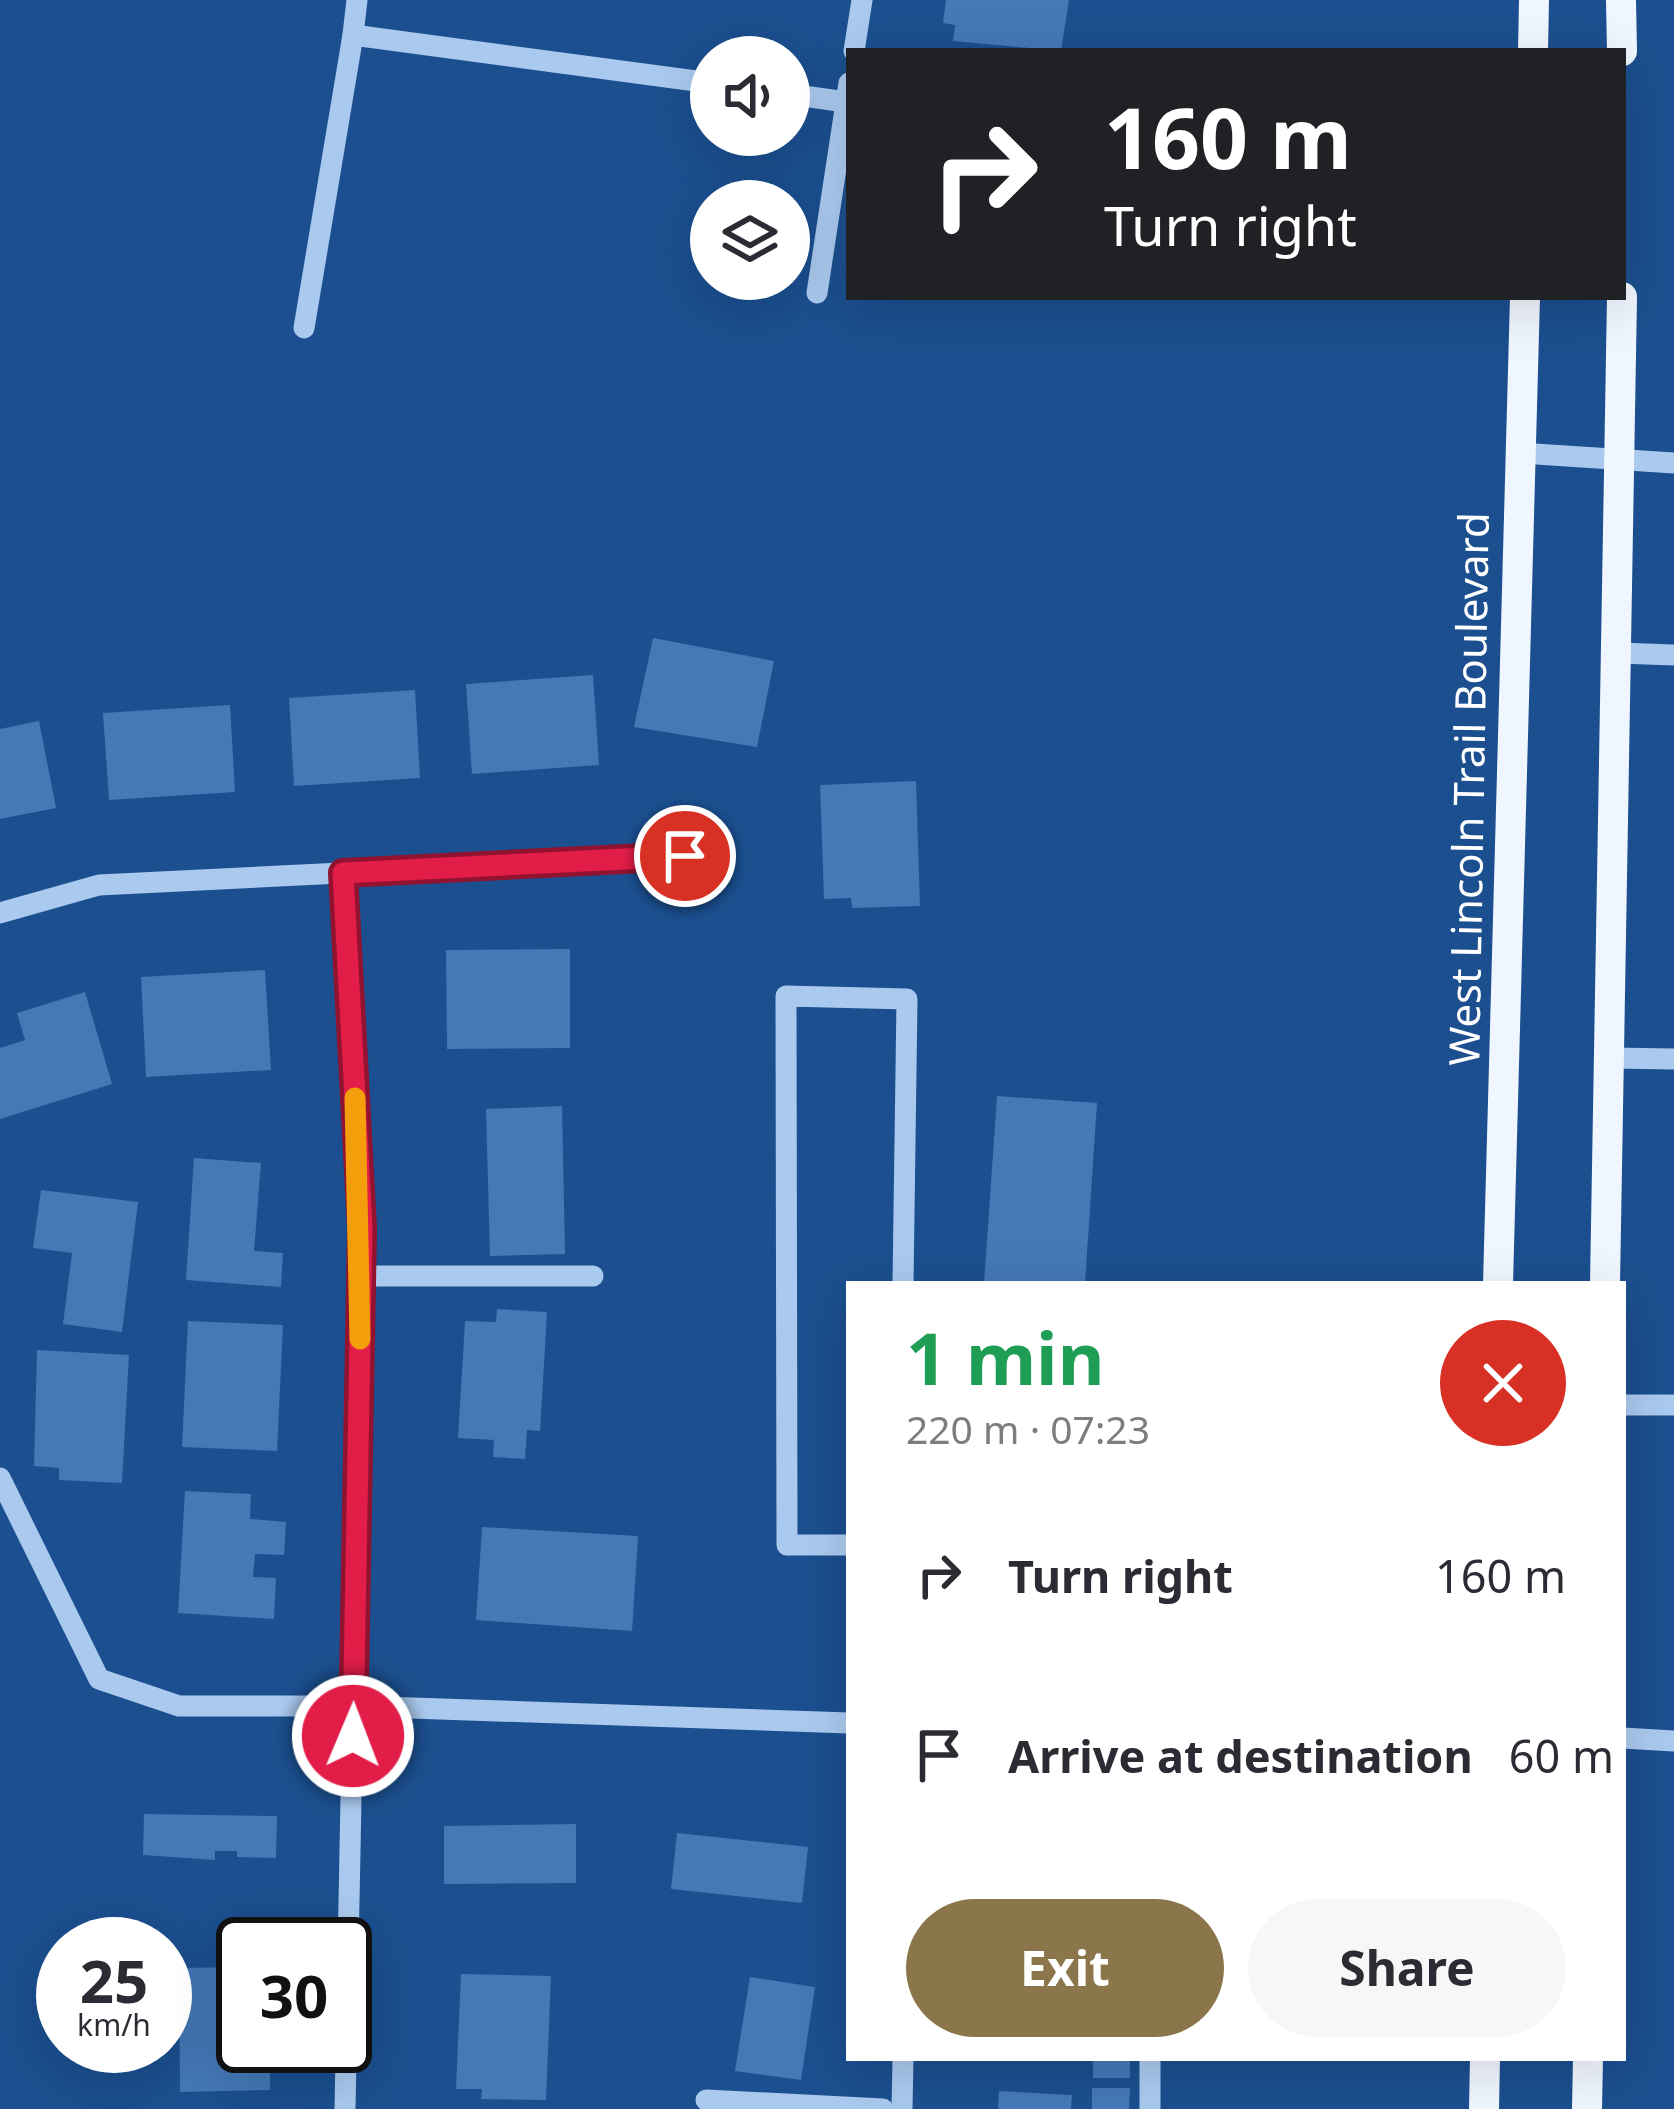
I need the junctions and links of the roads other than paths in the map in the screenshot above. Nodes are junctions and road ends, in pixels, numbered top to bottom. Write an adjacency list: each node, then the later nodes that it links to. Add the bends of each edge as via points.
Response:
1 (357, 0): 5 (street)
2 (862, 0): 6 (street)
3 (1534, 0): 7 (main road)
4 (1621, 0): 8 (main road)
5 (352, 35): 9 (street); 16 (street)
6 (854, 48)
7 (1533, 48)
8 (1622, 48)
9 (690, 80)
10 (846, 92): 11 (street)
11 (810, 93)
12 (846, 105): 13 (street)
13 (817, 293)
14 (1525, 300): 17 (main road, West Lincoln Trail Boulevard)
15 (1622, 300): 18 (main road)
16 (304, 328)
17 (1519, 453): 18 (street); 30 (main road, West Lincoln Trail Boulevard)
18 (1622, 460): 19 (street); 20 (main road)
19 (1674, 463)
20 (1618, 653): 21 (street); 25 (main road)
21 (1674, 655)
22 (685, 856): 23 (street)
23 (343, 873): 24 (street, via 99,885); 27 (street)
24 (0, 913)
25 (1610, 1058): 26 (street); 31 (main road)
26 (1674, 1059)
27 (361, 1276): 28 (street); 36 (street)
28 (593, 1276)
29 (903, 1281): 35 (street, via 907,999 786,996 787,1545)
30 (1498, 1281)
31 (1605, 1281)
32 (1626, 1405): 33 (street)
33 (1674, 1405)
34 (0, 1478): 36 (street, via 99,1678 179,1706)
35 (846, 1545)
36 (353, 1706): 37 (street); 45 (street)
37 (846, 1723)
38 (1626, 1738): 39 (street)
39 (1674, 1741)
40 (903, 2061): 47 (street)
41 (1150, 2061): 48 (street)
42 (1485, 2061): 49 (main road)
43 (1588, 2061): 50 (main road)
44 (706, 2100): 46 (street)
45 (345, 2109)
46 (883, 2109)
47 (902, 2109)
48 (1150, 2109)
49 (1484, 2109)
50 (1587, 2109)

